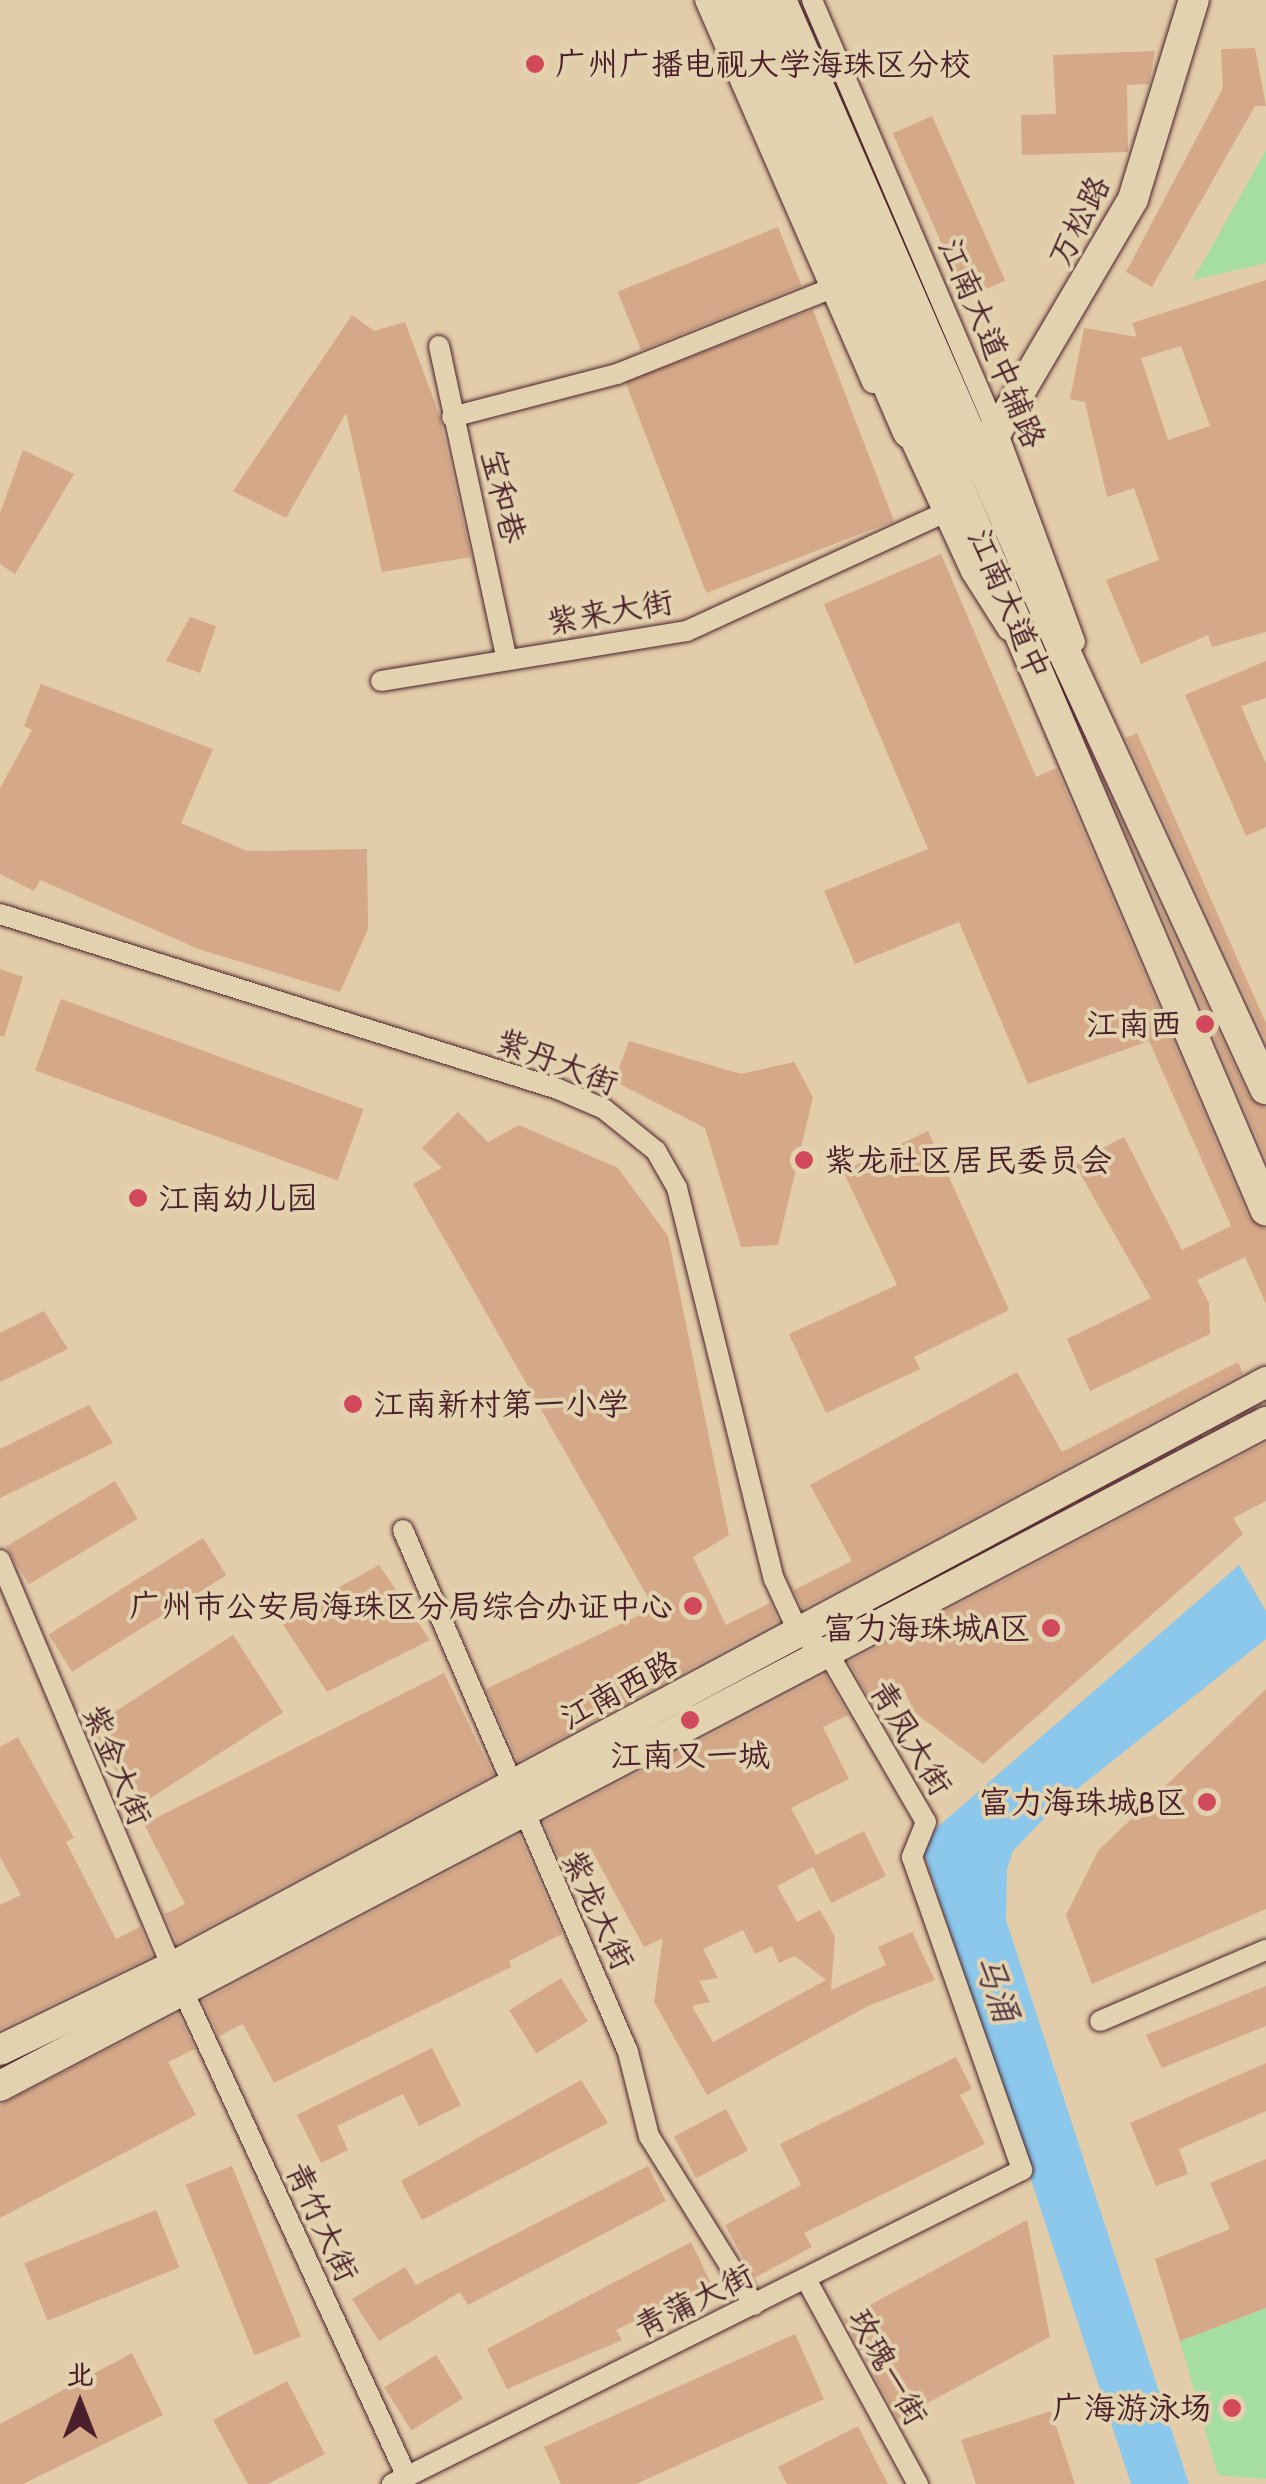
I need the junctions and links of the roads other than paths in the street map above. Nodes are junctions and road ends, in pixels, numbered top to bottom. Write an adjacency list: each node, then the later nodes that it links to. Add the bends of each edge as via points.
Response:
1 (705, 0): 8 (street)
2 (726, 0): 11 (highway)
3 (750, 0): 11 (main road, 江南大道中)
4 (780, 0): 7 (main road, 江南大道中)
5 (812, 0): 7 (street)
6 (1194, 0): 12 (main road, 万松路, via 1133,199)
7 (824, 65): 12 (main road, 江南大道中)
8 (829, 289): 10 (street, via 617,374); 11 (street, via 874,388)
9 (439, 346): 10 (street, 宝和巷)
10 (452, 416): 14 (street, 宝和巷)
11 (921, 426): 13 (street); 15 (main road, 江南大道中)
12 (984, 437): 18 (main road, 江南大道中, via 1098,716)
13 (946, 512): 14 (street, 紫来大街, via 687,630); 15 (street, via 985,599)
14 (508, 660): 16 (street, 紫来大街)
15 (1035, 664): 19 (main road, 江南大道中)
16 (381, 681)
17 (0, 914): 24 (street, 紫丹大街, via 558,1089 643,1137 677,1188 762,1541)
18 (1266, 1088)
19 (1266, 1209)
20 (1266, 1382): 24 (main road, 江南西路)
21 (1266, 1422): 25 (main road)
22 (403, 1530): 26 (street, 紫龙大街)
23 (0, 1560): 28 (street, 紫金大街)
24 (799, 1633): 25 (street, 青凤大街); 26 (main road, 江南西路)
25 (828, 1653): 26 (main road); 32 (street, 青凤大街, via 926,1822 912,1857)
26 (513, 1798): 28 (main road); 34 (street, 紫龙大街, via 628,2052 649,2136)
27 (1266, 1950): 29 (street)
28 (177, 1980): 30 (main road); 31 (main road); 36 (street, 青竹大街)
29 (1100, 2021)
30 (0, 2050)
31 (0, 2086)
32 (1022, 2170): 33 (street, 青蒲大街)
33 (806, 2279): 34 (street, 青蒲大街); 38 (street, 玫瑰一街)
34 (754, 2305): 35 (street, 青蒲大街)
35 (435, 2463): 36 (street, 青蒲大街); 37 (street)
36 (400, 2480)
37 (443, 2484)
38 (918, 2484)

